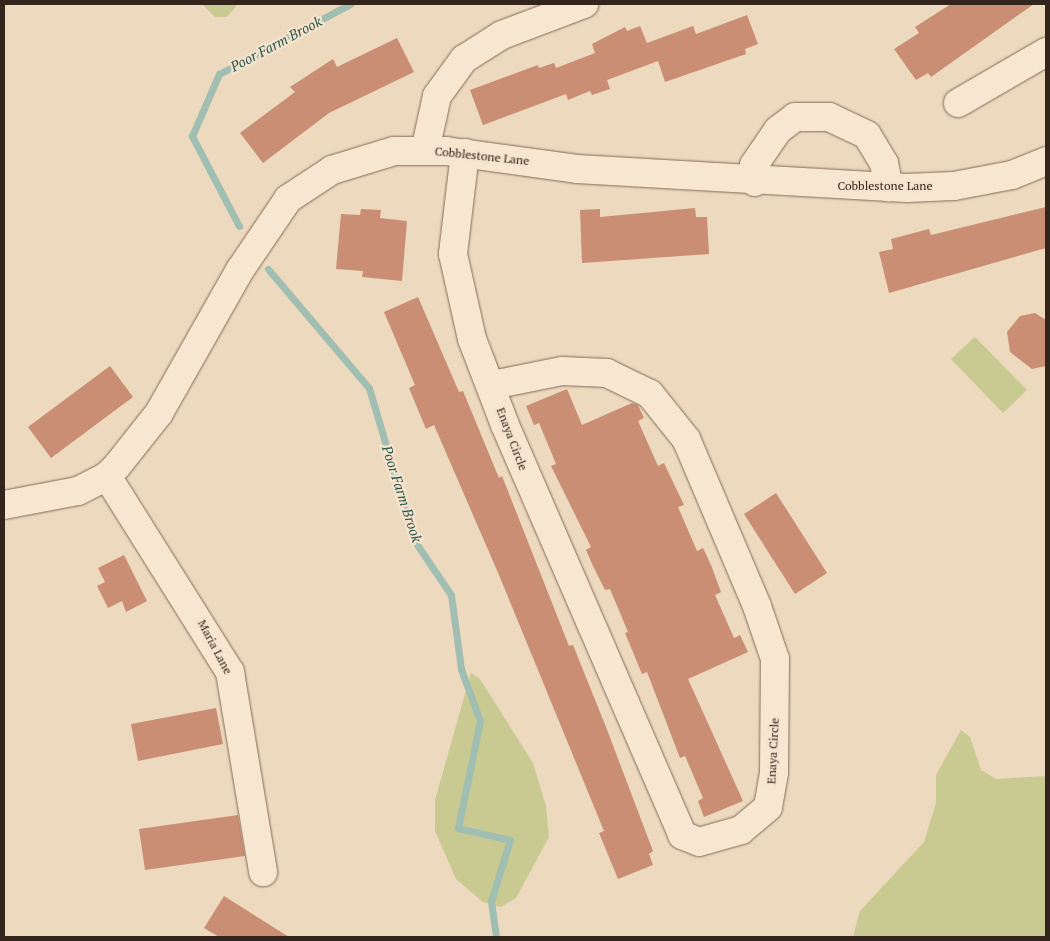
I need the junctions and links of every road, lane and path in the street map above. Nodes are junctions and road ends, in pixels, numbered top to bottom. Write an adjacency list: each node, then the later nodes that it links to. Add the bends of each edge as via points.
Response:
1 (584, 4): 4 (street, via 502,35 464,59 437,96)
2 (1046, 52): 3 (street)
3 (958, 103)
4 (425, 151): 5 (street, Cobblestone Lane); 10 (street, Cobblestone Lane, via 394,151 332,170 288,199 240,270 159,413)
5 (464, 153): 7 (street, Cobblestone Lane, via 578,169); 9 (street, Enaya Circle, via 453,254 472,339)
6 (1046, 160): 8 (street, Cobblestone Lane, via 1012,176 954,186)
7 (755, 182): 8 (street, Cobblestone Lane); 8 (street, via 754,164 778,130 795,117 829,117 867,135 884,163)
8 (889, 188)
9 (492, 385): 9 (street, Enaya Circle, via 505,425 682,835 699,842 741,830 768,807 774,774 775,659 757,606 686,439 650,394 607,373 562,371)
10 (107, 476): 11 (street, Cobblestone Lane, via 78,491); 12 (street, Maria Lane, via 230,672)
11 (4, 505)
12 (263, 872)

